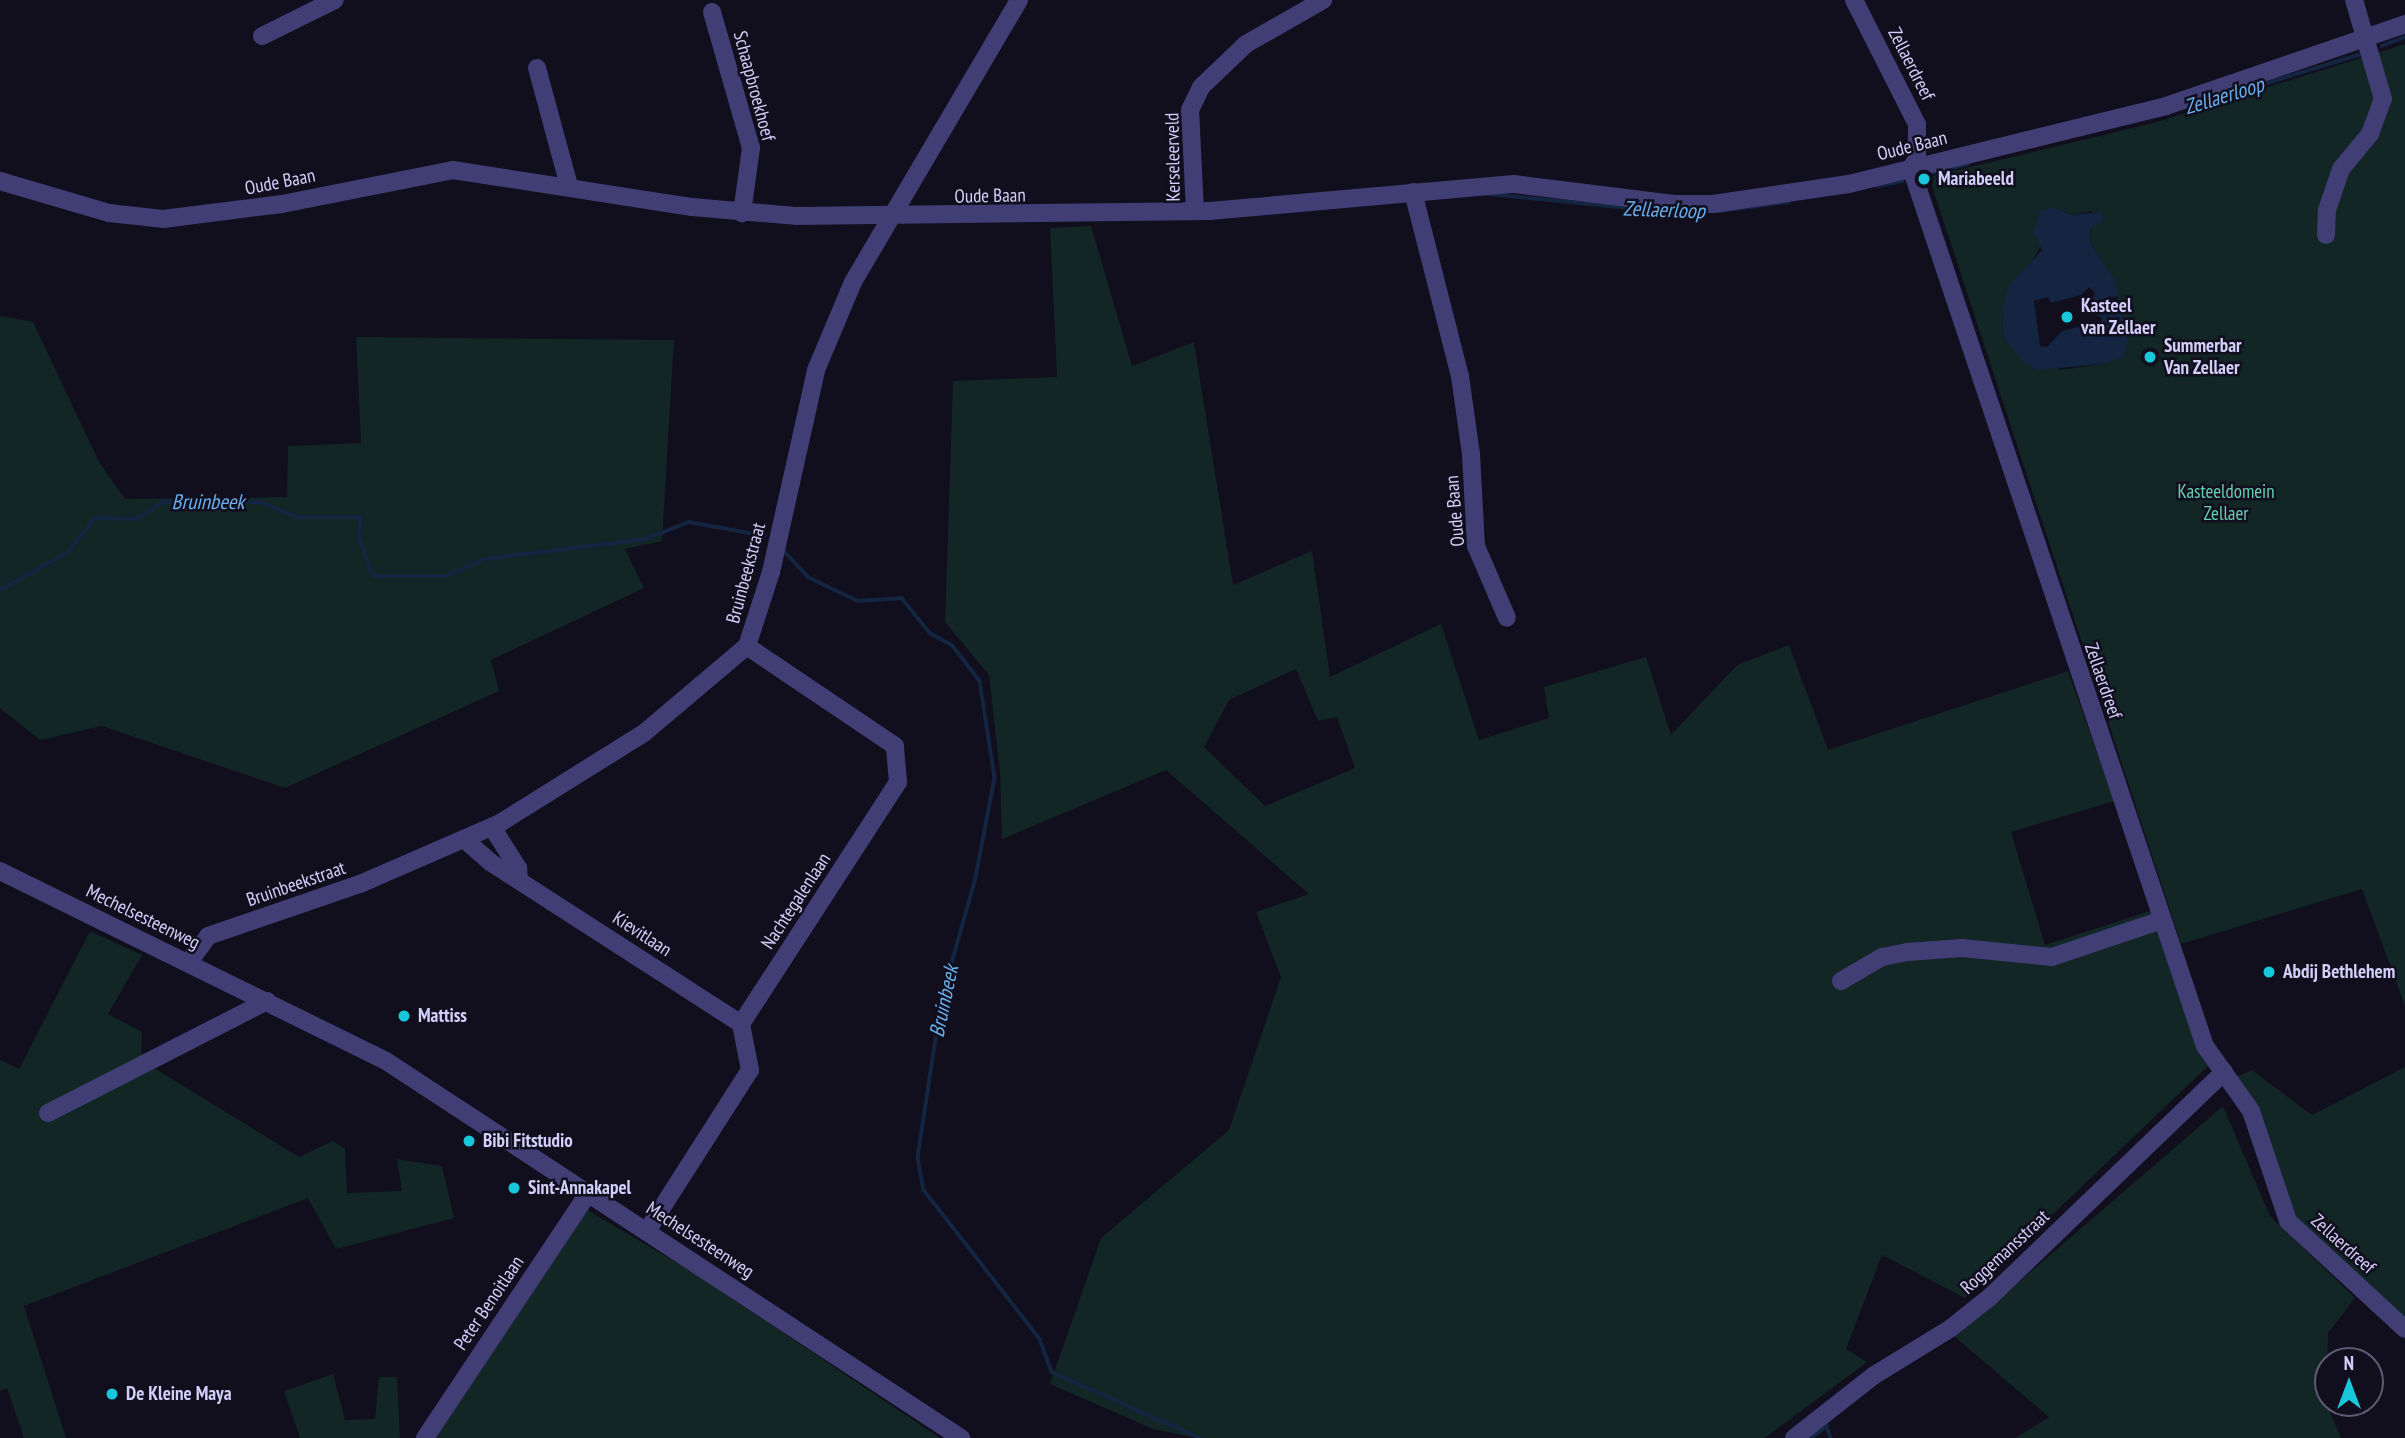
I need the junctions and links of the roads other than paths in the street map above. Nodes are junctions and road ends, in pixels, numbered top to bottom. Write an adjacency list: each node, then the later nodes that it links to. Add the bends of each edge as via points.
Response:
1 (335, 0): 8 (street)
2 (1019, 0): 17 (street, Bruinbeekstraat)
3 (1323, 0): 15 (street, Kerseleerveld, via 1246,44 1201,87 1190,110)
4 (1854, 0): 11 (street, Zellaerdreef, via 1917,124 1917,159)
5 (2354, 0): 9 (street)
6 (712, 12): 16 (street, Schaapbroekhoef, via 751,148)
7 (2405, 24): 9 (street, Oude Baan)
8 (262, 36)
9 (2365, 39): 11 (street, Oude Baan, via 2166,106); 18 (street, via 2383,99 2370,134 2341,169 2327,210)
10 (537, 68): 13 (street)
11 (1911, 168): 14 (street, Oude Baan, via 1849,184 1713,204 1674,204 1514,184); 25 (street, Zellaerdreef)
12 (0, 181): 13 (street, Oude Baan, via 109,213 163,219 282,204 453,170)
13 (569, 186): 16 (street, Oude Baan)
14 (1413, 192): 15 (street, Oude Baan); 19 (street, Oude Baan, via 1460,376 1471,454 1476,546)
15 (1195, 211): 17 (street, Oude Baan)
16 (742, 213): 17 (street, Oude Baan)
17 (891, 219): 20 (street, Bruinbeekstraat, via 853,282 816,370 771,572)
18 (2326, 235)
19 (1507, 618)
20 (747, 646): 21 (street, Bruinbeekstraat, via 644,733 582,776); 29 (street, Nachtegalenlaan, via 895,746 898,782)
21 (492, 827): 22 (street, Bruinbeekstraat); 24 (street, via 518,868)
22 (465, 840): 24 (street, Kievitlaan); 26 (street, Bruinbeekstraat, via 360,884 208,936)
23 (0, 871): 26 (street, Mechelsesteenweg)
24 (519, 879): 29 (street, Kievitlaan)
25 (2162, 919): 27 (street, via 2052,957 1962,948 1907,952 1882,957); 30 (street, Zellaerdreef, via 2205,1046)
26 (188, 963): 28 (street, Mechelsesteenweg)
27 (1841, 981)
28 (267, 1001): 31 (street); 32 (street, Mechelsesteenweg, via 386,1061)
29 (741, 1024): 33 (street, via 750,1070)
30 (2224, 1072): 34 (street, Zellaerdreef, via 2251,1111 2292,1226); 37 (street, Roggemansstraat, via 1990,1297 1951,1328 1873,1376)
31 (48, 1113)
32 (589, 1192): 33 (street, Mechelsesteenweg); 35 (street, Peter Benoitlaan)
33 (647, 1231): 36 (street, Mechelsesteenweg)
34 (2405, 1329)
35 (425, 1438)
36 (961, 1438)
37 (1794, 1438)

